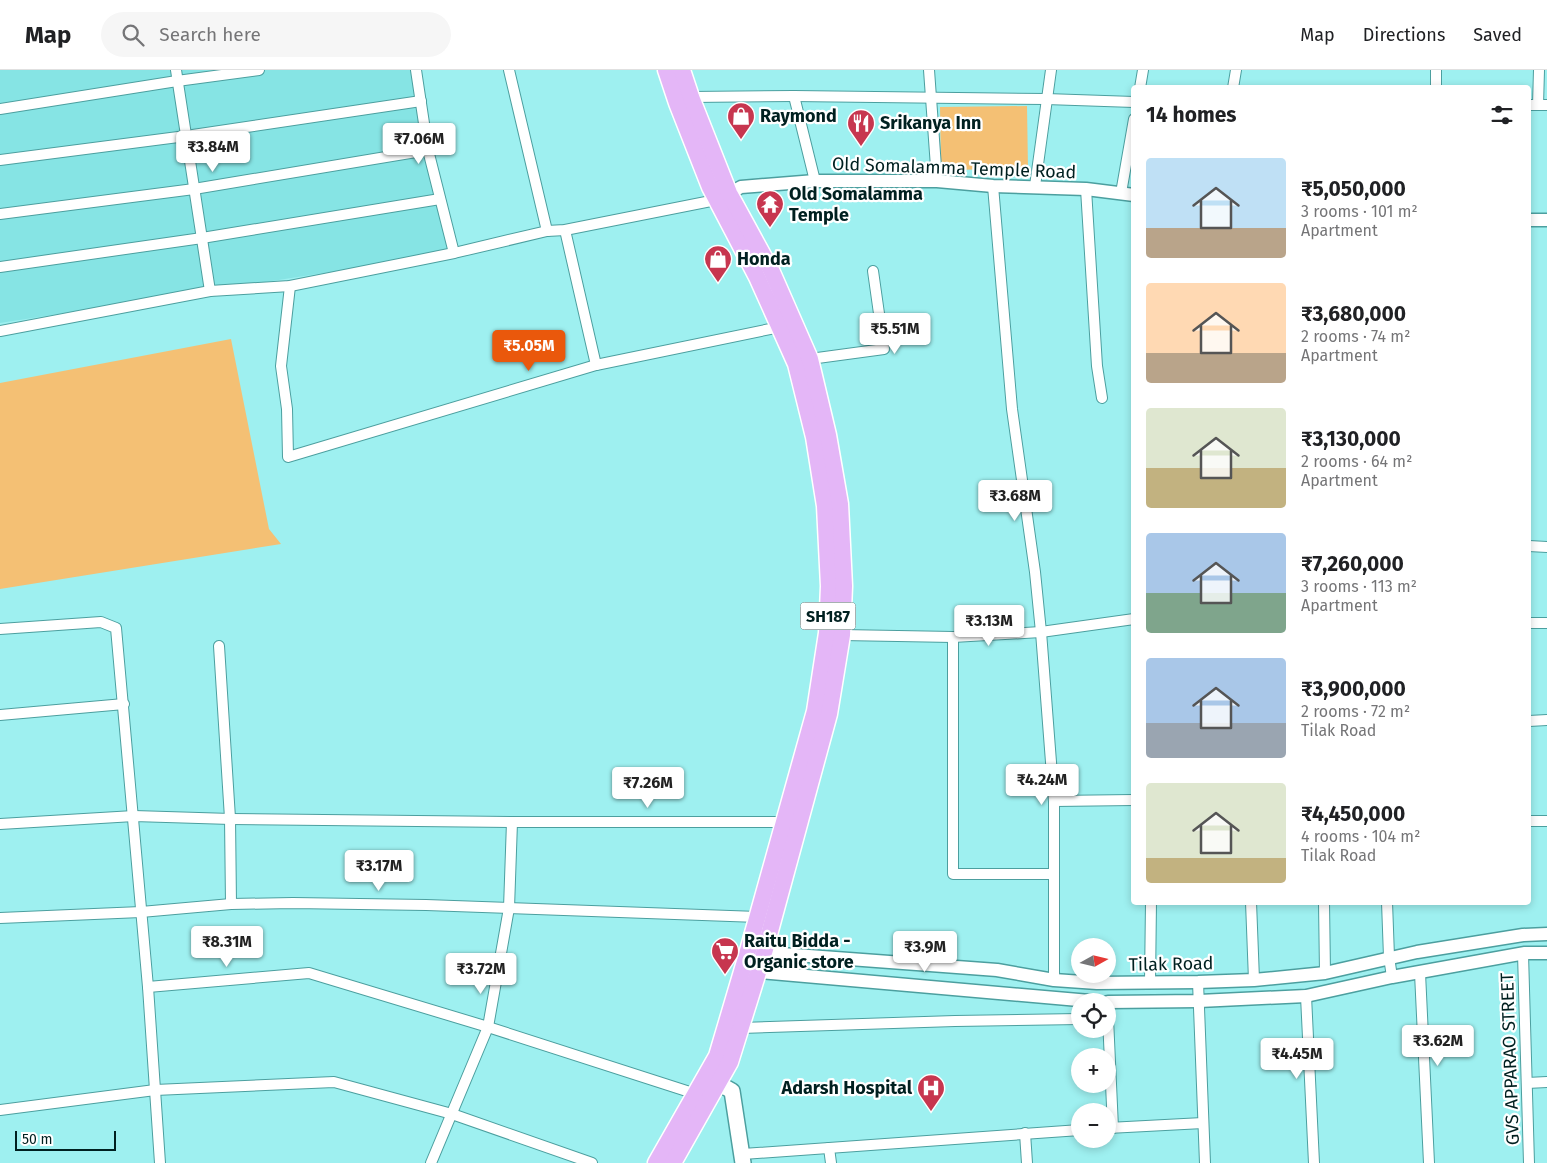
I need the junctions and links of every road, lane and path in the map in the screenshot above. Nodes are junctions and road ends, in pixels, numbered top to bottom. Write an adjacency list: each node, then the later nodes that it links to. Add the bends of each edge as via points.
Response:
1 (176, 70): 13 (street)
2 (259, 70): 13 (street)
3 (416, 70): 21 (street)
4 (509, 70): 42 (street)
5 (666, 70): 36 (main road, SH187, via 677,103)
6 (682, 70): 18 (main road, SH187)
7 (928, 70): 19 (street)
8 (1051, 70): 20 (street)
9 (1143, 70): 14 (street)
10 (1236, 70): 15 (street)
11 (1436, 70): 16 (street)
12 (1539, 70): 23 (street)
13 (177, 81): 24 (street); 25 (street)
14 (1140, 85)
15 (1234, 85)
16 (1436, 85)
17 (794, 96): 18 (street); 19 (street); 29 (street)
18 (691, 97): 36 (main road, SH187)
19 (931, 98): 20 (street); 30 (street)
20 (1046, 99): 22 (street); 32 (street)
21 (422, 101): 25 (street); 26 (street)
22 (1131, 102)
23 (1538, 105)
24 (0, 109)
25 (186, 136): 28 (street); 33 (street)
26 (428, 150): 33 (street); 37 (street)
27 (1131, 156): 35 (street)
28 (0, 160)
29 (815, 181): 30 (street, Old Somalamma Temple Road); 36 (street, Old Somalamma Temple Road, via 741,187)
30 (938, 181): 31 (street, Old Somalamma Temple Road)
31 (993, 186): 32 (street, Old Somalamma Temple Road); 60 (street, via 1012,409)
32 (1035, 186): 34 (street, Old Somalamma Temple Road)
33 (194, 188): 38 (street); 43 (street)
34 (1086, 189): 35 (street, Old Somalamma Temple Road); 53 (street, via 1097,366)
35 (1128, 194)
36 (723, 197): 41 (street); 49 (main road, SH187, via 729,220); 51 (main road, SH187, via 771,270)
37 (440, 199): 43 (street); 44 (street)
38 (0, 214)
39 (1531, 220): 40 (street)
40 (1547, 220)
41 (565, 230): 42 (street); 52 (street)
42 (547, 231): 44 (street)
43 (202, 238): 45 (street); 48 (street)
44 (454, 253): 47 (street)
45 (0, 267)
46 (873, 271): 51 (street, via 884,349)
47 (290, 286): 48 (street); 52 (street, via 281,366 287,410 288,457)
48 (210, 291): 50 (street)
49 (780, 327): 52 (street); 75 (main road, SH187, via 796,364 814,438 825,506 830,586 827,633 815,711)
50 (0, 331)
51 (810, 359): 61 (main road, SH187, via 840,504 844,586)
52 (596, 365)
53 (1102, 398)
54 (1531, 546): 55 (street)
55 (1547, 547)
56 (1131, 619): 60 (street)
57 (1531, 623): 58 (street)
58 (1547, 623)
59 (0, 629): 64 (street, via 101,622 116,628)
60 (1041, 632): 62 (street); 69 (street)
61 (842, 635): 62 (street); 88 (main road, SH187, via 829,714)
62 (953, 636): 77 (street, via 953,874)
63 (218, 646): 71 (street)
64 (124, 704): 65 (street); 70 (street)
65 (0, 715)
66 (1547, 720): 67 (street)
67 (1531, 721)
68 (1131, 800): 69 (street)
69 (1054, 802): 77 (street)
70 (134, 816): 71 (street); 76 (street); 84 (street)
71 (230, 818): 74 (street); 78 (street)
72 (1531, 821): 73 (street)
73 (1547, 821)
74 (512, 822): 75 (street); 83 (street)
75 (784, 822): 85 (main road, SH187)
76 (0, 824)
77 (1054, 874): 96 (street)
78 (231, 904): 83 (street); 84 (street)
79 (1151, 905): 98 (street)
80 (1250, 905): 97 (street)
81 (1324, 905): 93 (street)
82 (1387, 905): 91 (street)
83 (509, 908): 85 (street); 106 (street)
84 (141, 912): 86 (street); 100 (street)
85 (758, 917): 88 (main road, SH187)
86 (0, 918)
87 (1547, 934): 91 (street, Tilak Road)
88 (756, 952): 92 (main road, SH187); 96 (street, Tilak Road, via 997,970)
89 (1547, 953): 90 (street, Tilak Road)
90 (1524, 954): 94 (street, Tilak Road); 111 (street, GVS APPARAO STREET)
91 (1389, 957): 93 (street, Tilak Road); 95 (street)
92 (750, 971): 102 (street); 107 (main road, SH187); 109 (main road, SH187, via 717,1056)
93 (1325, 973): 97 (street, Tilak Road)
94 (1420, 973): 95 (street, Tilak Road); 132 (street)
95 (1392, 977): 101 (street, Tilak Road)
96 (1054, 980): 98 (street, Tilak Road)
97 (1254, 980): 99 (street, Tilak Road)
98 (1150, 982): 99 (street, Tilak Road)
99 (1198, 982): 103 (street)
100 (148, 987): 106 (street, via 309,973); 112 (street)
101 (1306, 996): 103 (street, Tilak Road); 131 (street)
102 (1071, 999)
103 (1199, 1000): 104 (street, Tilak Road); 117 (street)
104 (1116, 1002)
105 (1071, 1019): 107 (street)
106 (488, 1027): 113 (street); 116 (street)
107 (741, 1028): 109 (main road, SH187, via 730,1062)
108 (1108, 1038): 114 (street)
109 (712, 1080): 113 (main road, SH187); 122 (main road, via 732,1091); 127 (main road, SH187)
110 (1547, 1082): 111 (street)
111 (1527, 1083): 133 (street, GVS APPARAO STREET)
112 (155, 1090): 115 (street); 116 (street, via 334,1082); 123 (street)
113 (696, 1094): 126 (main road, SH187)
114 (1110, 1103)
115 (0, 1110)
116 (452, 1114): 124 (street); 125 (street)
117 (1203, 1123): 118 (street); 130 (street)
118 (1116, 1128)
119 (1071, 1130): 120 (street)
120 (1025, 1133): 121 (street); 129 (street)
121 (829, 1148): 122 (street); 128 (street)
122 (740, 1160)
123 (160, 1163)
124 (431, 1163)
125 (592, 1163)
126 (656, 1163)
127 (674, 1163)
128 (830, 1163)
129 (1027, 1163)
130 (1205, 1163)
131 (1314, 1163)
132 (1428, 1163)
133 (1529, 1163)

